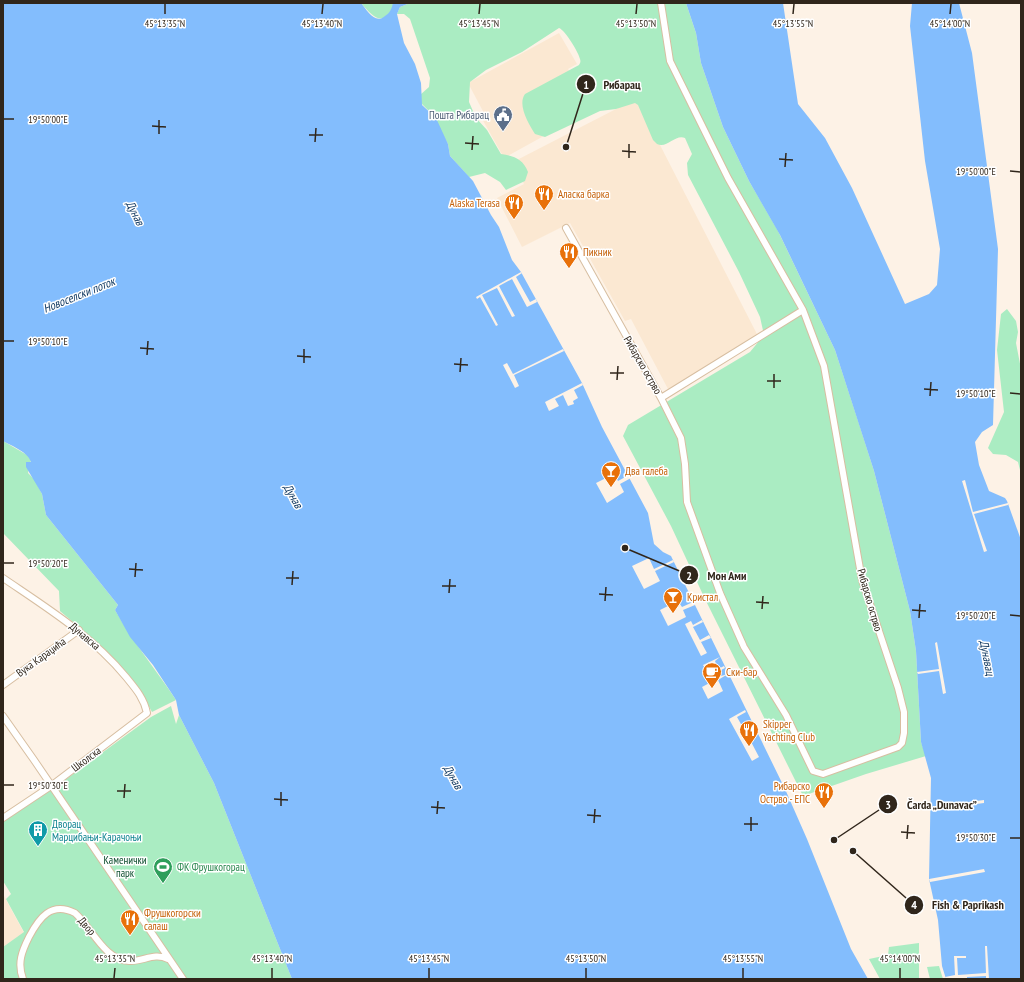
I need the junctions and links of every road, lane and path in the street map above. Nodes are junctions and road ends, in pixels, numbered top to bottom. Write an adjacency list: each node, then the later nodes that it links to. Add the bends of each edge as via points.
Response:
1 (661, 3): 3 (street, Рибарско острво, via 670,61 728,178)
2 (566, 228): 4 (street, Рибарско острво)
3 (803, 310): 4 (street, Рибарско острво); 4 (street, Рибарско острво, via 824,366 862,580 904,712 904,733 902,743 898,747 823,774 817,774 810,768 790,723 744,648 720,593 687,502 681,438)
4 (661, 398)
5 (3, 578): 6 (street, Дунавска)
6 (79, 630): 7 (street, Вука Караџића); 8 (street, Дунавска, via 99,646 136,688)
7 (3, 685)
8 (147, 713): 10 (street, Школска)
9 (3, 716): 10 (street)
10 (50, 786): 11 (street, Школска); 12 (street)
11 (3, 818)
12 (168, 959): 13 (street, Двор, via 157,956 128,962 114,957 75,913 55,910 38,920 23,949 19,962); 14 (street)
13 (23, 979)
14 (183, 979)

